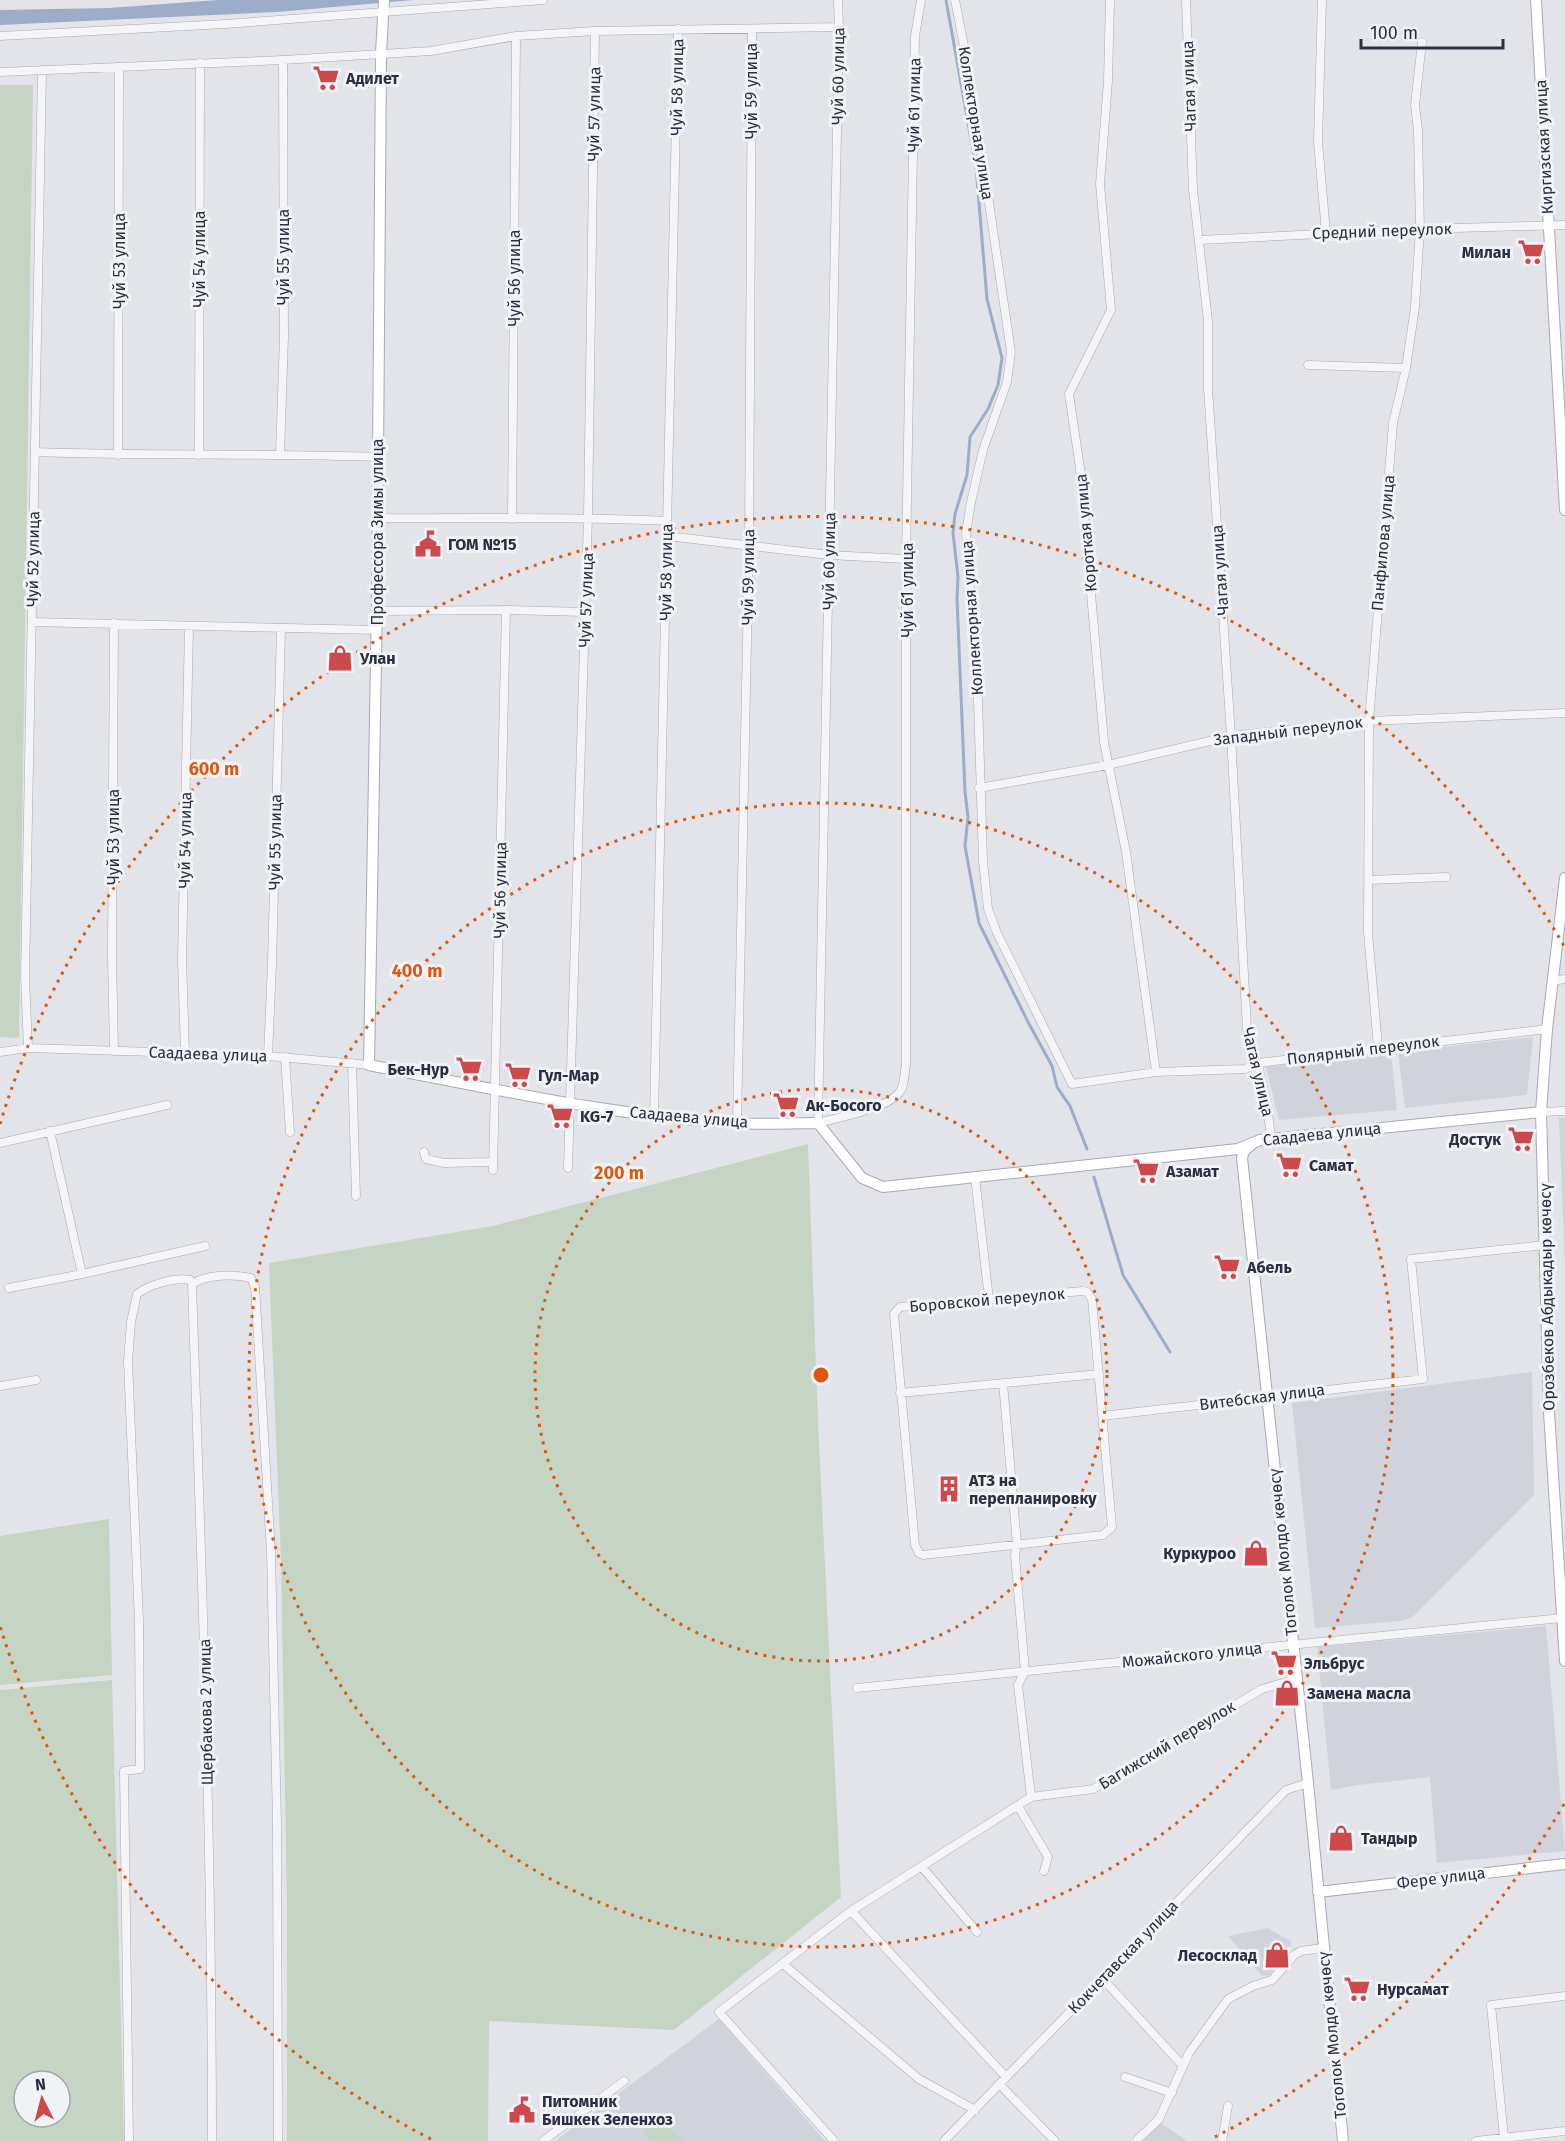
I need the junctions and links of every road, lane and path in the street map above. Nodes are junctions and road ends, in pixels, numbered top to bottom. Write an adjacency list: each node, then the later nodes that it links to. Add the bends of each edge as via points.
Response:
1 (384, 0): 10 (street, Профессора Зимы улица)
2 (543, 0): 10 (street)
3 (838, 0): 11 (street, Чуй 60 улица)
4 (921, 0): 44 (street, Чуй 61 улица, via 915,36)
5 (955, 0): 57 (street, Коллекторная улица, via 1011,352 1007,382 983,450 966,533 978,700)
6 (1110, 0): 56 (street, Короткая улица, via 1100,184 1111,310 1069,394 1080,468)
7 (1186, 0): 28 (street, Чагая улица, via 1193,189)
8 (1322, 0): 27 (street, via 1318,142)
9 (1536, 0): 25 (street, Киргизская улица)
10 (383, 12): 15 (street); 18 (street, Профессора Зимы улица)
11 (839, 27): 13 (street); 43 (street, Чуй 60 улица)
12 (678, 29): 13 (street); 14 (street); 40 (street, Чуй 58 улица)
13 (752, 30): 42 (street, Чуй 59 улица)
14 (595, 31): 16 (street); 37 (street, Чуй 57 улица)
15 (0, 36)
16 (516, 36): 18 (street, via 431,51); 39 (street, Чуй 56 улица)
17 (1422, 42): 26 (street, Панфилова улица, via 1414,105)
18 (381, 53): 19 (street); 35 (street, Профессора Зимы улица)
19 (283, 60): 20 (street); 33 (street, Чуй 55 улица, via 284,337)
20 (200, 63): 21 (street); 32 (street, Чуй 54 улица)
21 (119, 67): 22 (street); 34 (street, Чуй 53 улица)
22 (42, 70): 23 (street); 31 (street, Чуй 52 улица)
23 (0, 72)
24 (1565, 225): 25 (street, Средний переулок)
25 (1548, 226): 26 (street, Средний переулок); 36 (street, Киргизская улица)
26 (1420, 229): 27 (street, Средний переулок); 30 (street, Панфилова улица)
27 (1326, 233): 28 (street, Средний переулок)
28 (1200, 240): 55 (street, Чагая улица)
29 (1308, 365): 30 (street)
30 (1406, 368): 54 (street, Панфилова улица, via 1393,423)
31 (35, 452): 34 (street); 48 (street, Чуй 52 улица)
32 (199, 454): 33 (street); 34 (street)
33 (280, 454): 35 (street)
34 (118, 455)
35 (377, 457): 38 (street, Профессора Зимы улица)
36 (1565, 510)
37 (588, 517): 39 (street); 40 (street); 47 (street, Чуй 57 улица)
38 (376, 518): 39 (street); 46 (street, Профессора Зимы улица)
39 (512, 519)
40 (667, 521): 41 (street, Чуй 58 улица)
41 (667, 536): 42 (street); 81 (street, Чуй 58 улица)
42 (749, 545): 43 (street); 83 (street, Чуй 59 улица)
43 (829, 555): 44 (street); 82 (street, Чуй 60 улица)
44 (906, 559): 82 (street, Чуй 61 улица, via 903,1086 898,1095 870,1109)
45 (506, 610): 46 (street); 47 (street); 76 (street, Чуй 56 улица)
46 (376, 611): 52 (street, Профессора Зимы улица)
47 (585, 612): 77 (street, Чуй 57 улица)
48 (32, 622): 49 (street); 65 (street, Чуй 52 улица, via 24,977)
49 (114, 623): 50 (street); 66 (street, Чуй 53 улица)
50 (189, 627): 51 (street); 68 (street, Чуй 54 улица, via 182,959)
51 (281, 629): 52 (street); 69 (street, Чуй 55 улица)
52 (376, 630): 73 (street, Профессора Зимы улица)
53 (1565, 713): 54 (street, Западный переулок)
54 (1369, 721): 55 (street, Западный переулок); 60 (street, Панфилова улица)
55 (1232, 736): 56 (street, Западный переулок); 72 (street, Чагая улица, via 1247,1029)
56 (1108, 765): 57 (street, Западный переулок); 74 (street, Короткая улица, via 1126,852)
57 (979, 788): 75 (street, Коллекторная улица, via 988,909)
58 (1446, 878): 60 (street)
59 (1565, 878): 62 (street)
60 (1369, 880): 64 (street, Панфилова улица, via 1368,932)
61 (1565, 979): 62 (street)
62 (1553, 981): 63 (street)
63 (1547, 1029): 64 (street, Полярный переулок); 80 (street)
64 (1378, 1047): 72 (street, Полярный переулок)
65 (28, 1048): 66 (street, Саадаева улица); 67 (street, Саадаева улица)
66 (114, 1051): 68 (street, Саадаева улица)
67 (0, 1052)
68 (185, 1053): 69 (street, Саадаева улица)
69 (268, 1056): 70 (street, Саадаева улица)
70 (285, 1057): 71 (street, Саадаева улица); 85 (street)
71 (352, 1063): 73 (street, Саадаева улица); 92 (street)
72 (1258, 1063): 74 (street, Полярный переулок, via 1245,1069); 86 (street, Чагая улица)
73 (369, 1065): 76 (street, Саадаева улица)
74 (1156, 1072): 75 (street, Полярный переулок)
75 (1072, 1084)
76 (495, 1089): 77 (street, Саадаева улица); 89 (street, Чуй 56 улица, via 493,1166 426,1160)
77 (571, 1103): 81 (street, Саадаева улица); 90 (street, Чуй 57 улица)
78 (167, 1105): 84 (street)
79 (1565, 1111): 80 (street, Саадаева улица)
80 (1541, 1112): 86 (street, Саадаева улица); 93 (street, Орозбеков Абдыкадыр көчөсү)
81 (654, 1116): 83 (street, Саадаева улица)
82 (818, 1123): 83 (street, Саадаева улица); 91 (street, Саадаева улица, via 862,1178 883,1186)
83 (736, 1124)
84 (50, 1131): 87 (street); 95 (street)
85 (290, 1132)
86 (1271, 1138): 88 (street, Саадаева улица)
87 (0, 1143)
88 (1251, 1144): 91 (street, Саадаева улица, via 1238,1149); 104 (street, Тоголок Молдо көчөсү, via 1242,1158)
89 (424, 1152)
90 (568, 1168)
91 (975, 1177): 98 (street)
92 (356, 1196)
93 (1546, 1245): 104 (street, Витебская улица, via 1411,1259 1423,1379); 107 (street, Орозбеков Абдыкадыр көчөсү, via 1550,1412)
94 (205, 1246): 95 (street)
95 (81, 1274): 97 (street)
96 (192, 1284): 136 (street, via 184,1279 137,1294 128,1361 139,1621 140,1769 124,1771); 137 (street, Щербакова 2 улица, via 206,1680); 138 (street, via 213,1277 243,1276 251,1278 255,1286 271,1552)
97 (9, 1288)
98 (989, 1299): 99 (street, Боровской переулок, via 1087,1292 1092,1299); 103 (street, Боровской переулок, via 896,1310 893,1318)
99 (1099, 1374): 101 (street); 105 (street, Боровской переулок)
100 (36, 1380): 102 (street)
101 (1003, 1383): 103 (street); 106 (street)
102 (0, 1386)
103 (900, 1393): 106 (street, Боровской переулок, via 916,1550 923,1554)
104 (1267, 1397): 105 (street, Витебская улица); 108 (street, Тоголок Молдо көчөсү)
105 (1102, 1416): 106 (street, Боровской переулок, via 1112,1527 1103,1535)
106 (1017, 1544): 110 (street)
107 (1562, 1618): 108 (street, Можайского улица); 109 (street, Орозбеков Абдыкадыр көчөсү)
108 (1292, 1644): 110 (street, Можайского улица); 111 (street, Тоголок Молдо көчөсү)
109 (1565, 1661)
110 (1025, 1671): 112 (street, Можайского улица); 114 (street, via 1018,1685)
111 (1296, 1679): 113 (street, Тоголок Молдо көчөсү); 114 (street, Багижский переулок, via 1262,1689 1093,1789)
112 (857, 1688)
113 (1308, 1783): 119 (street, Тоголок Молдо көчөсү); 124 (street, Кокчетавская улица, via 1286,1790)
114 (1031, 1797): 115 (street, Багижский переулок)
115 (1018, 1806): 117 (street, Багижский переулок); 118 (street, via 1047,1857)
116 (1565, 1864): 119 (street, Фере улица)
117 (922, 1867): 120 (street, Багижский переулок); 121 (street)
118 (1044, 1871)
119 (1318, 1892): 122 (street, Тоголок Молдо көчөсү)
120 (852, 1911): 123 (street, Багижский переулок); 127 (street)
121 (977, 1932)
122 (1322, 1948): 126 (street, via 1301,1951 1272,1980 1227,1999); 145 (street, Тоголок Молдо көчөсү)
123 (783, 1964): 133 (street, via 919,2079); 140 (street, Багижский переулок, via 719,2012)
124 (1102, 1978): 126 (street); 127 (street, Кокчетавская улица)
125 (1565, 1996): 135 (street, via 1491,2005)
126 (1183, 2067): 131 (street)
127 (1006, 2077): 130 (street, Кокчетавская улица)
128 (1125, 2077): 131 (street)
129 (624, 2081): 139 (street)
130 (999, 2084): 133 (street, Кокчетавская улица); 142 (street)
131 (1172, 2092): 143 (street, via 1159,2119)
132 (1228, 2106): 144 (street)
133 (975, 2110): 141 (street, Кокчетавская улица)
134 (1565, 2132): 135 (street)
135 (1504, 2138): 146 (street)
136 (129, 2141)
137 (212, 2141)
138 (278, 2141)
139 (543, 2141)
140 (834, 2141)
141 (944, 2141)
142 (1055, 2141)
143 (1136, 2141)
144 (1222, 2141)
145 (1343, 2141)
146 (1476, 2141)

